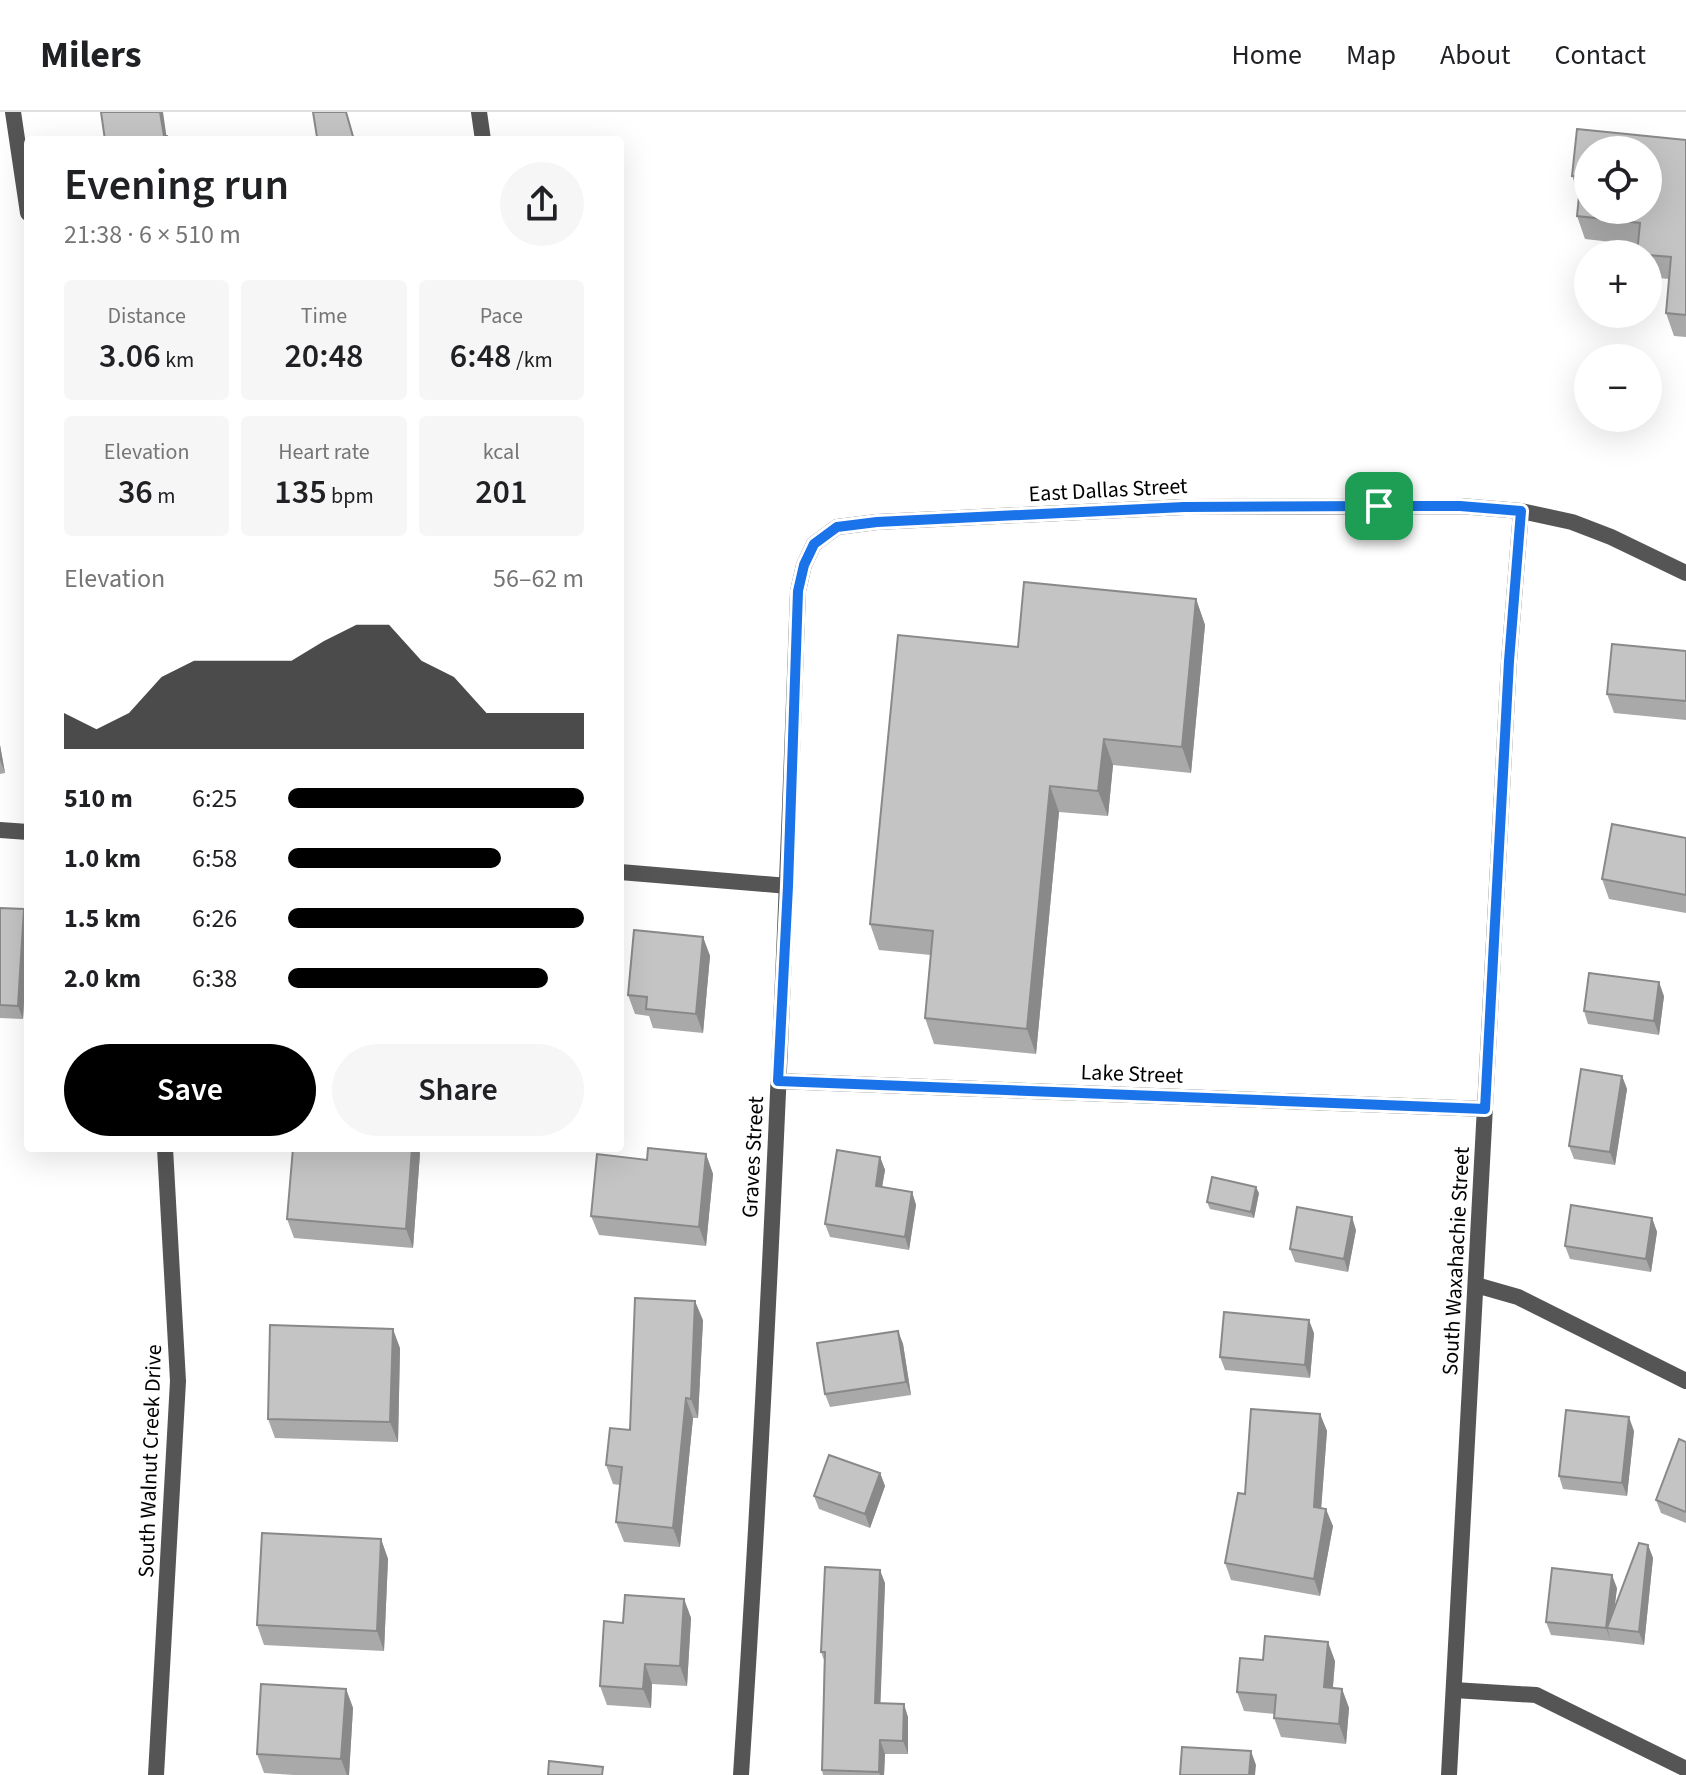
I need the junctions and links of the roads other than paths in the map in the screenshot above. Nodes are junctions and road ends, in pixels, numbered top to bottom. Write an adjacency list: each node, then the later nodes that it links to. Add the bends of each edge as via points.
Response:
1 (13, 112): 4 (street)
2 (479, 112): 3 (street)
3 (482, 136)
4 (24, 186)
5 (1521, 511): 6 (street, East Dallas Street, via 1460,506 1127,509 877,522 837,527); 7 (street, East Dallas Street, via 1572,522); 13 (street, South Waxahachie Street)
6 (814, 544): 11 (street, Graves Street, via 798,591)
7 (1686, 573)
8 (0, 830): 9 (street)
9 (24, 832)
10 (624, 872): 11 (street)
11 (788, 886): 12 (street, Graves Street)
12 (778, 1081): 13 (street, Lake Street); 20 (street, Graves Street)
13 (1485, 1109): 15 (street, South Waxahachie Street)
14 (165, 1152): 19 (street, South Walnut Creek Drive, via 178,1381)
15 (1476, 1285): 16 (street, via 1518,1297); 17 (street, South Waxahachie Street)
16 (1686, 1381)
17 (1454, 1690): 18 (street, via 1536,1695); 21 (street, South Waxahachie Street)
18 (1686, 1769)
19 (156, 1775)
20 (741, 1775)
21 (1449, 1775)

